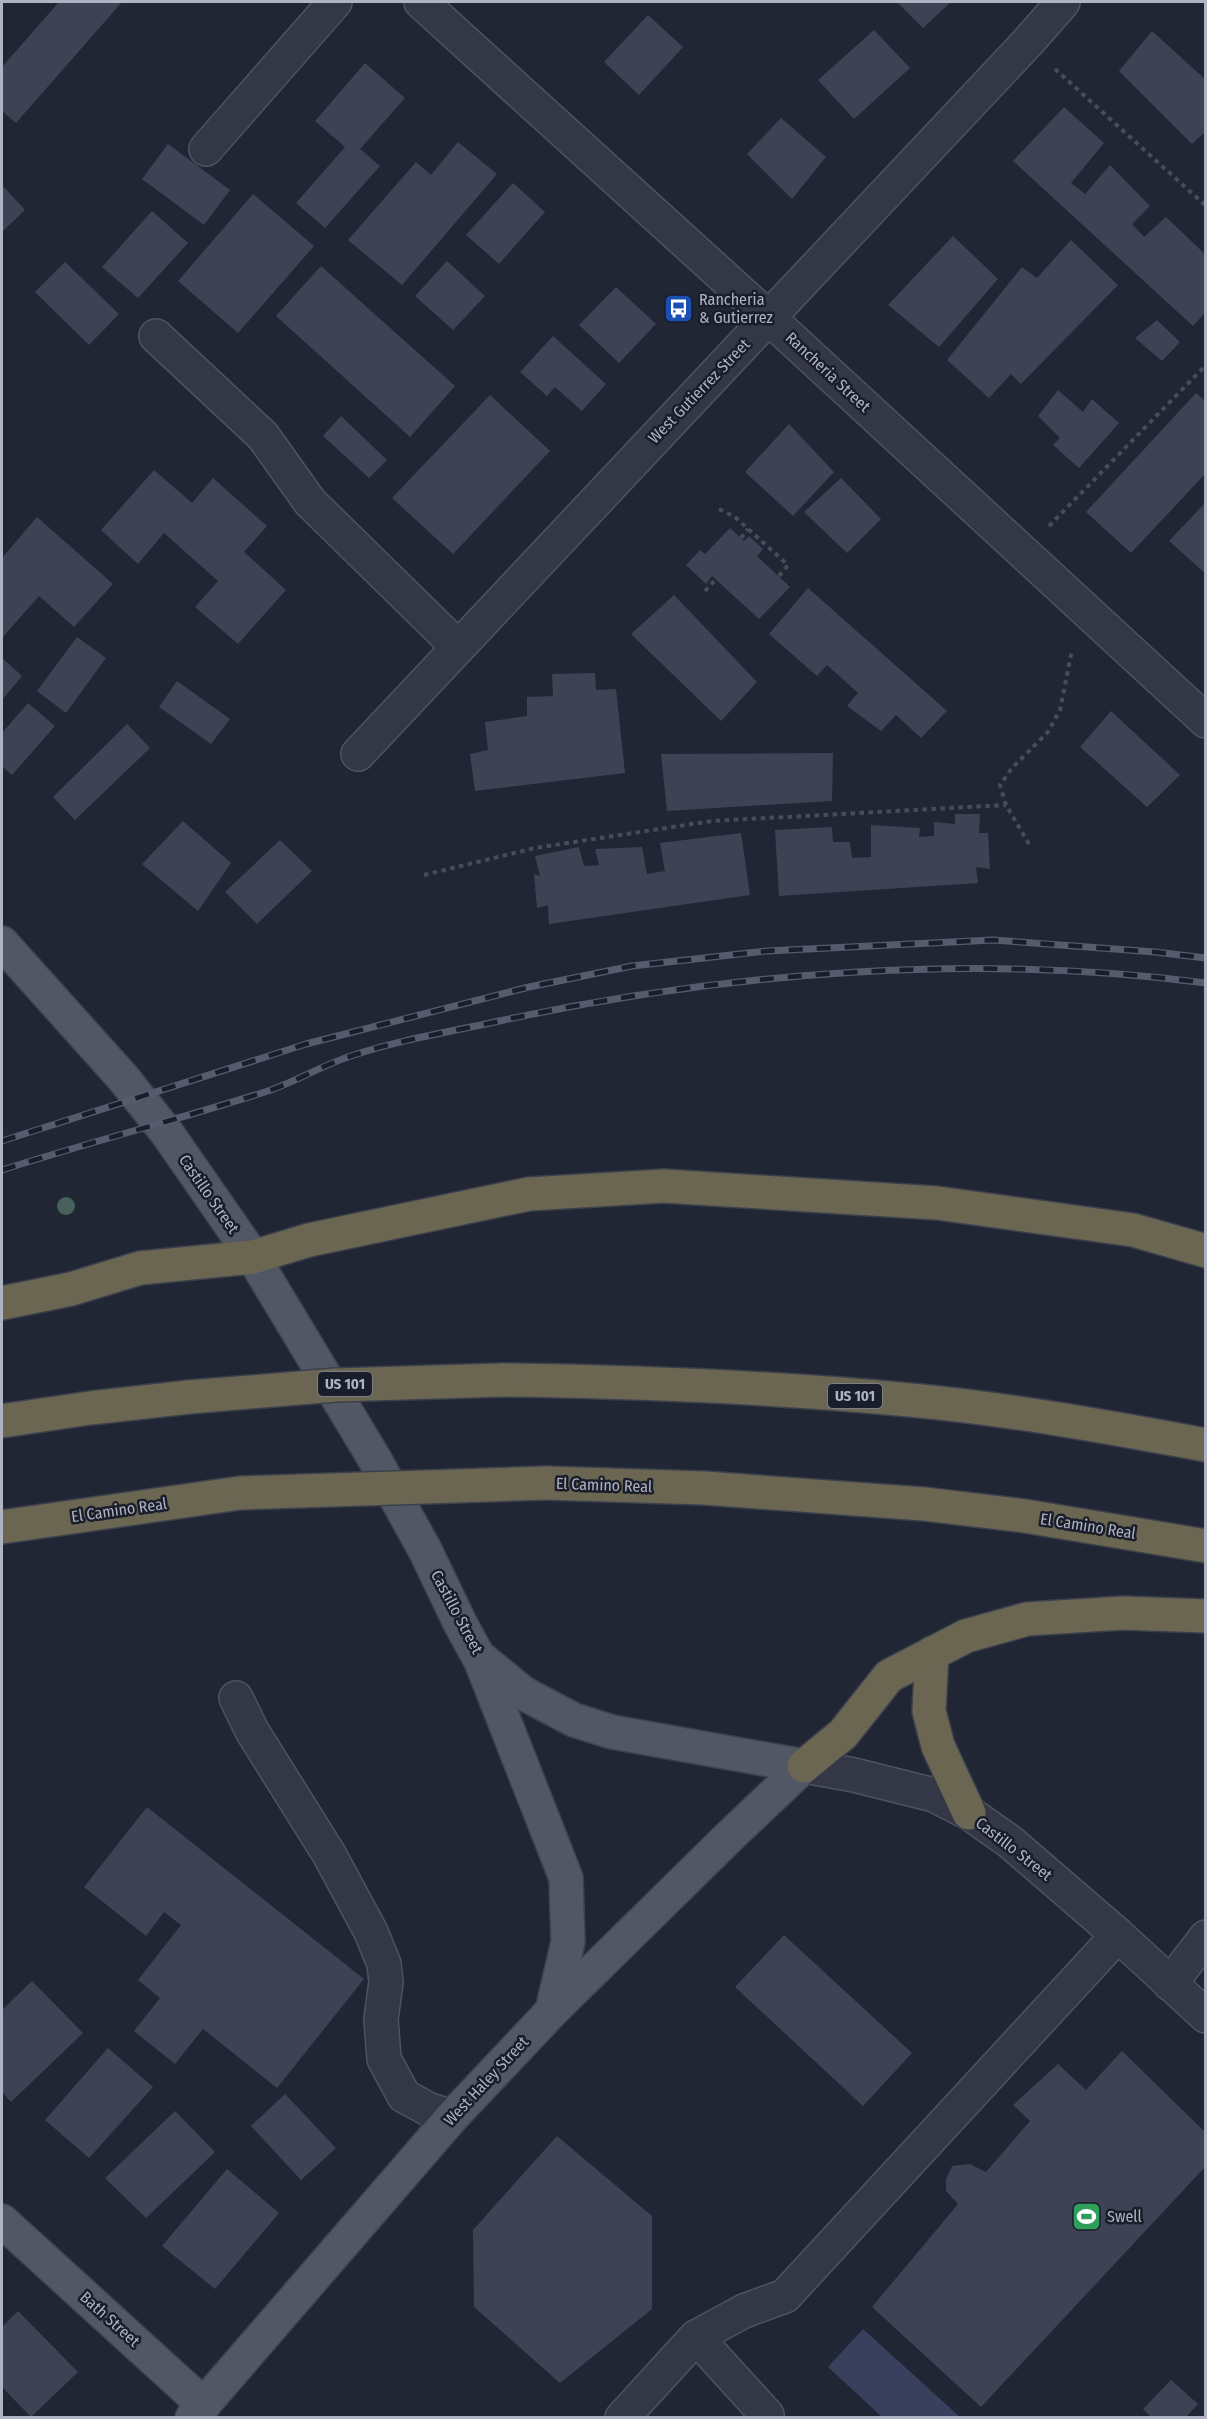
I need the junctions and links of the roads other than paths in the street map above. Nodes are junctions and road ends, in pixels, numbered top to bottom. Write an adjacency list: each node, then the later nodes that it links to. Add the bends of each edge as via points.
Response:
1 (335, 2): 4 (street)
2 (421, 2): 5 (street, Rancheria Street)
3 (1063, 2): 5 (street, West Gutierrez Street)
4 (206, 149)
5 (769, 318): 7 (street, West Gutierrez Street); 8 (street, Rancheria Street)
6 (156, 336): 7 (street, via 263,436 310,502)
7 (458, 646): 9 (street, West Gutierrez Street)
8 (1206, 721)
9 (358, 754)
10 (2, 943): 12 (main road, Castillo Street, via 124,1079 167,1133)
11 (1206, 1251): 12 (highway, via 1133,1230 937,1203 664,1186 529,1194 309,1240)
12 (253, 1257): 13 (highway, via 140,1268 71,1289); 20 (main road, Castillo Street, via 374,1458)
13 (2, 1303)
14 (2, 1421): 15 (highway, US 101, bridge, via 189,1397 336,1384 502,1380 690,1385 910,1400 1011,1412)
15 (1206, 1445)
16 (2, 1527): 17 (highway, El Camino Real, bridge, via 240,1493 546,1483 704,1488 924,1504)
17 (1206, 1546)
18 (1206, 1616): 19 (highway, via 1123,1613 1027,1619 966,1636)
19 (932, 1653): 22 (highway, via 889,1676 843,1734); 23 (highway, via 929,1711 938,1746)
20 (478, 1656): 22 (main road, Castillo Street, via 523,1693 574,1720 612,1732); 27 (main road, via 566,1878 568,1942)
21 (236, 1698): 29 (street, via 371,1932 384,1964 386,1982 381,2030 384,2059 404,2096)
22 (804, 1766): 23 (street, Castillo Street, via 934,1795); 27 (main road, West Haley Street)
23 (969, 1813): 24 (street, Castillo Street, via 1009,1841)
24 (1118, 1935): 26 (street, Castillo Street); 31 (street, via 785,2296)
25 (1206, 1937): 26 (street)
26 (1170, 1984): 28 (street, Castillo Street)
27 (552, 2011): 29 (main road, West Haley Street)
28 (1206, 2016)
29 (452, 2117): 32 (main road, West Haley Street, via 239,2360)
30 (2, 2221): 32 (main road, Bath Street)
31 (696, 2337): 33 (street); 34 (street)
32 (205, 2413)
33 (767, 2415)
34 (621, 2418)

